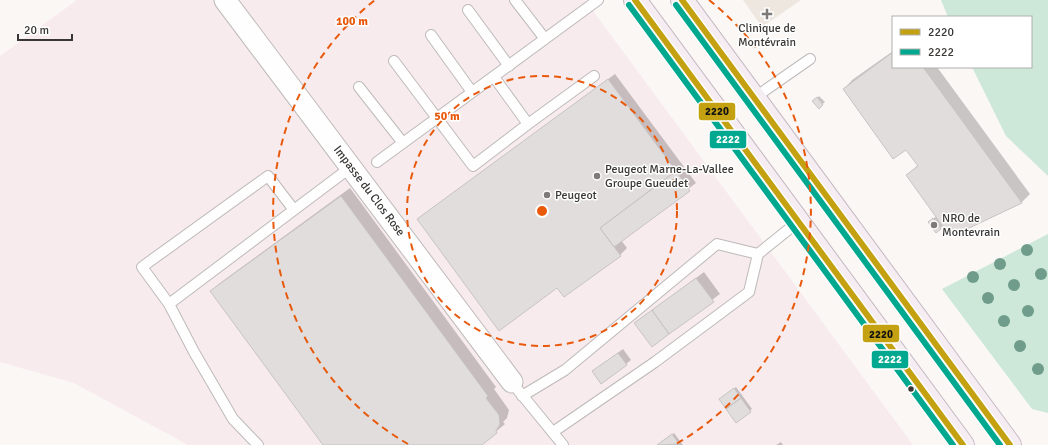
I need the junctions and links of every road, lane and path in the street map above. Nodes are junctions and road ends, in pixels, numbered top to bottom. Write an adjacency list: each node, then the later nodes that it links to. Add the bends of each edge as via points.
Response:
1 (225, 0): 21 (street, Impasse du Clos Rose)
2 (515, 0): 8 (lane)
3 (598, 0): 8 (lane)
4 (636, 0): 23 (main road)
5 (682, 0): 16 (main road)
6 (468, 10): 11 (lane)
7 (431, 35): 15 (lane)
8 (545, 39): 11 (lane)
9 (810, 59): 16 (lane)
10 (394, 61): 17 (lane)
11 (509, 66): 13 (lane)
12 (594, 76): 18 (lane)
13 (494, 77): 15 (lane); 18 (lane)
14 (359, 87): 19 (lane)
15 (472, 92): 17 (lane)
16 (754, 98): 31 (main road)
17 (436, 118): 18 (lane, via 473,166); 19 (lane)
18 (528, 124)
19 (403, 143): 20 (lane)
20 (377, 162)
21 (350, 167): 22 (lane); 26 (street, Impasse du Clos Rose)
22 (294, 210): 25 (lane); 25 (lane, via 268,176 142,267)
23 (800, 221): 24 (lane); 30 (main road)
24 (758, 254): 26 (lane, via 717,244 565,370); 27 (lane, via 749,292 655,362)
25 (169, 304): 28 (lane, via 233,419)
26 (517, 389): 27 (lane)
27 (553, 432): 29 (lane)
28 (258, 445)
29 (563, 445)
30 (963, 445)
31 (1010, 445)

